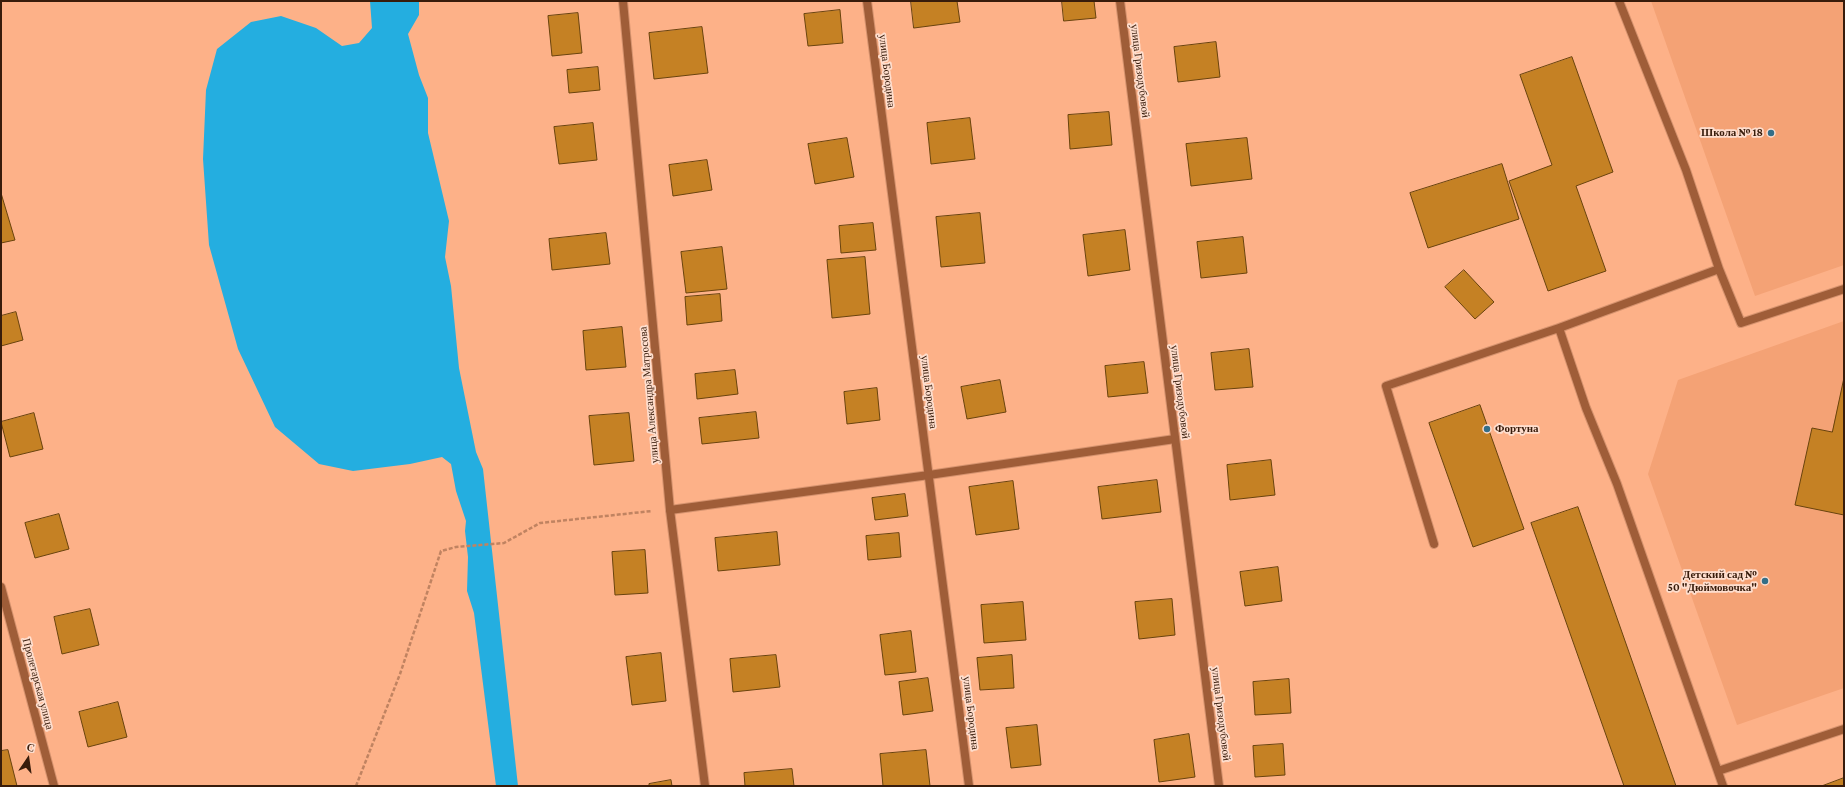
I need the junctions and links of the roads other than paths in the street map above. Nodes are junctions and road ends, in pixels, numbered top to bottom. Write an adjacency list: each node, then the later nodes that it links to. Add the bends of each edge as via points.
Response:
1 (623, 1): 10 (street, улица Александра Матросова)
2 (867, 1): 9 (street, улица Бородина)
3 (1120, 1): 8 (street, улица Гризодубовой)
4 (1620, 1): 5 (street, via 1686,170)
5 (1719, 269): 6 (street, via 1741,323); 7 (street)
6 (1844, 289)
7 (1559, 328): 11 (street, via 1386,386); 14 (street)
8 (1175, 439): 9 (street); 18 (street, улица Гризодубовой)
9 (929, 475): 10 (street); 17 (street, улица Бородина)
10 (670, 510): 16 (street, улица Александра Матросова)
11 (1434, 544)
12 (1, 587): 15 (street, Пролетарская улица)
13 (1844, 729): 14 (street)
14 (1718, 771): 19 (street)
15 (54, 786)
16 (705, 786)
17 (969, 786)
18 (1219, 786)
19 (1723, 786)

